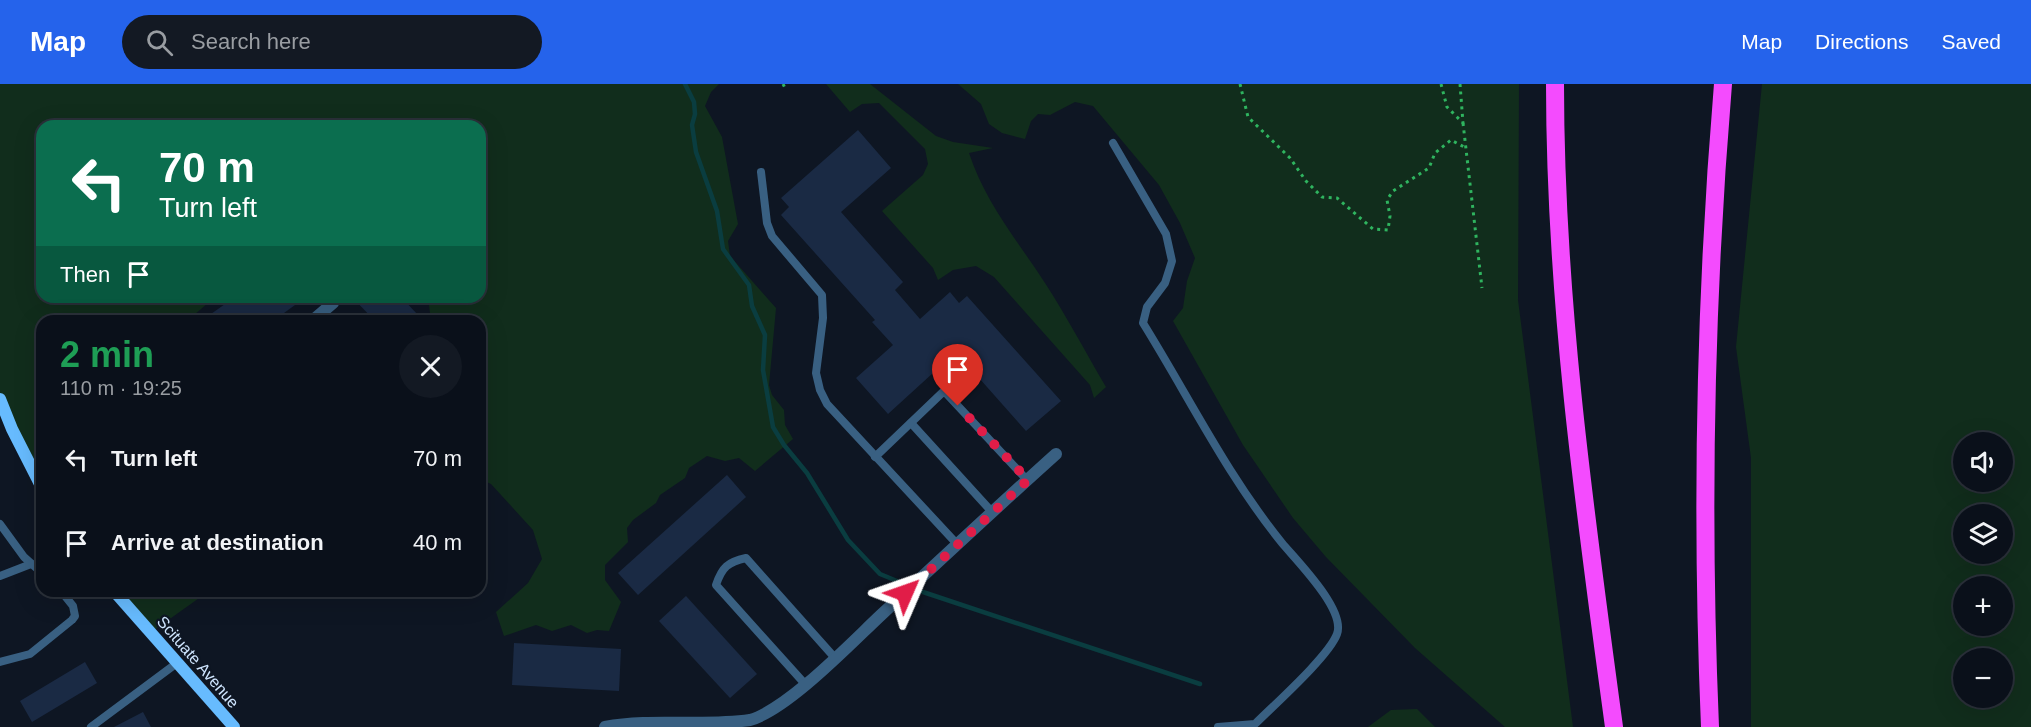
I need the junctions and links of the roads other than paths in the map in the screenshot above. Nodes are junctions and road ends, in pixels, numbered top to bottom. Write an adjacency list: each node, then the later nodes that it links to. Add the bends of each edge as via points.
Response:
1 (1555, 84): 30 (highway, via 1558,207 1570,382)
2 (1723, 84): 31 (highway, via 1708,353)
3 (1113, 143): 26 (lane, via 1166,234 1172,261 1165,283 1147,307 1143,324 1259,514 1322,591 1337,617 1338,632 1326,652)
4 (761, 172): 10 (lane, via 772,236 822,295 816,373 819,390 834,414)
5 (333, 303): 6 (street)
6 (319, 315)
7 (0, 399): 11 (main road)
8 (911, 423): 10 (lane); 12 (lane, via 944,391); 13 (lane)
9 (1056, 454): 12 (street)
10 (875, 457): 15 (lane)
11 (36, 476)
12 (1028, 480): 13 (street)
13 (992, 512): 15 (street)
14 (0, 524): 16 (lane)
15 (957, 544): 21 (street)
16 (31, 564): 17 (lane); 18 (lane)
17 (36, 568)
18 (0, 576)
19 (66, 597): 22 (lane, via 73,606 72,620 30,654)
20 (119, 597): 23 (main road, Scituate Avenue)
21 (835, 658): 24 (street); 24 (lane, via 746,558 726,565 716,585)
22 (0, 662)
23 (177, 663): 25 (lane); 27 (main road, Scituate Avenue)
24 (805, 684): 28 (street, via 771,711 751,719 713,725 633,723)
25 (97, 726)
26 (1255, 726): 29 (lane)
27 (234, 727)
28 (605, 727)
29 (1218, 727)
30 (1614, 727)
31 (1710, 727)

